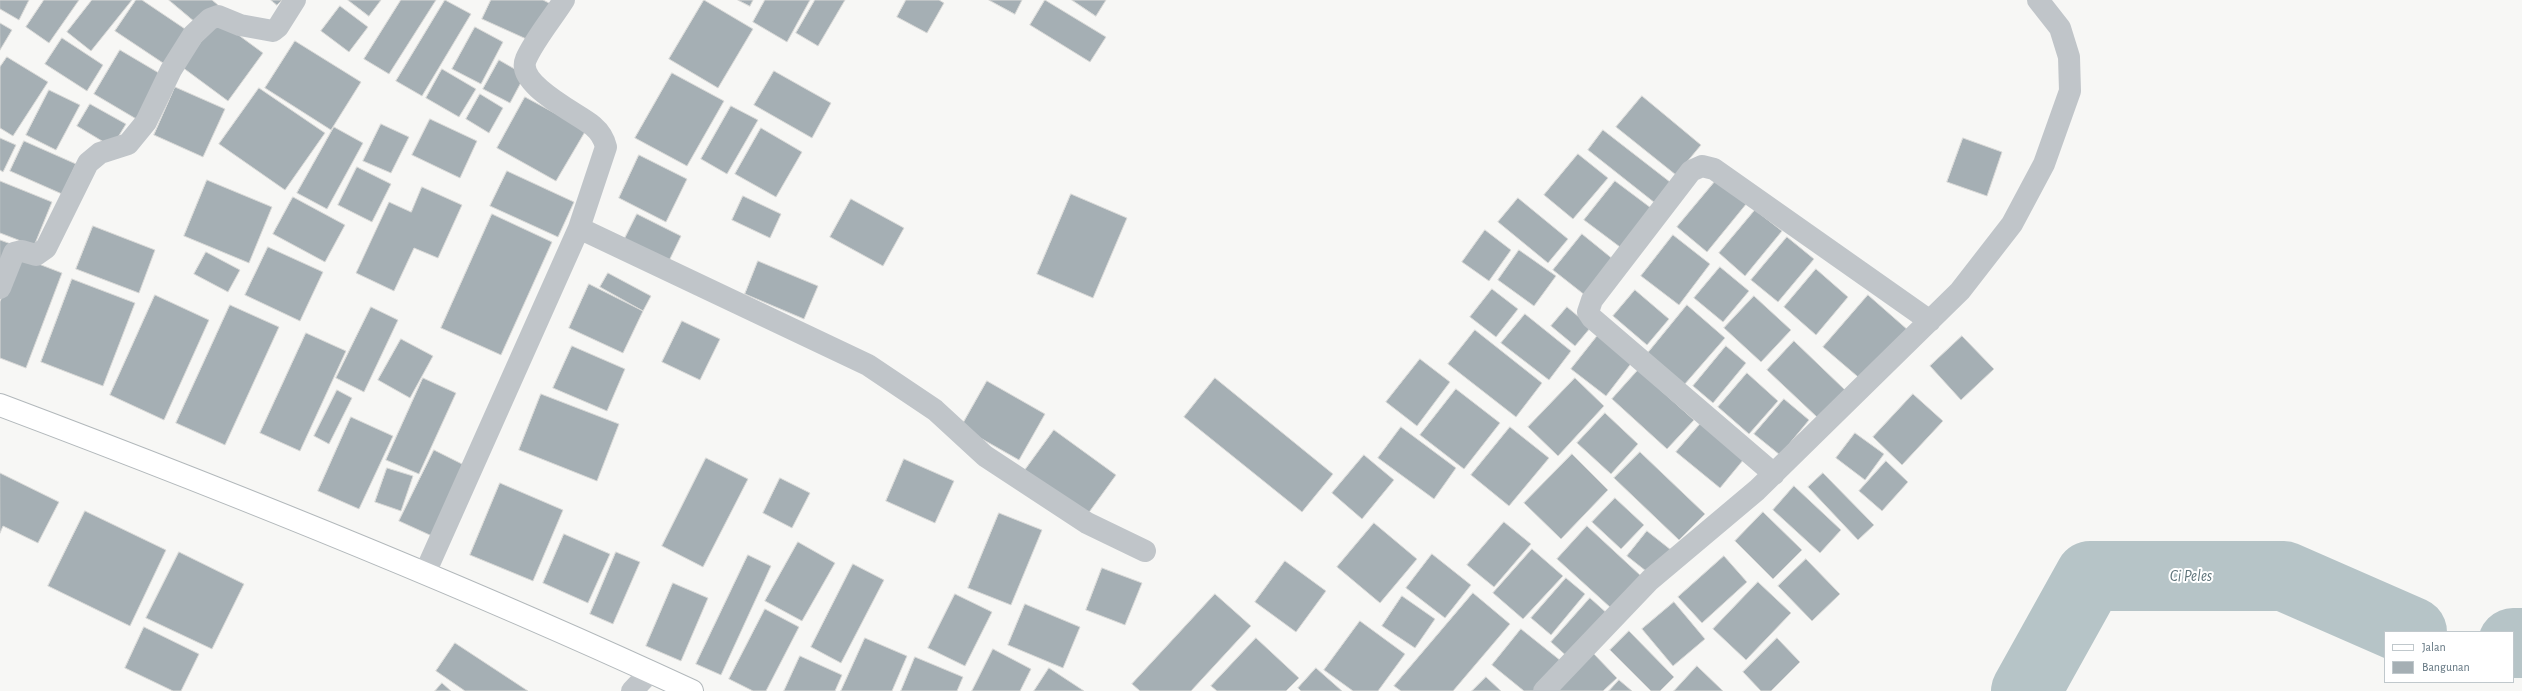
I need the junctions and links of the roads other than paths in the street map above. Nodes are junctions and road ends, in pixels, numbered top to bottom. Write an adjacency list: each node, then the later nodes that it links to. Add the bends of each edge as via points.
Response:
1 (295, 0): 5 (street, via 278,28 273,31 218,16 210,19 193,35 171,70 146,122 128,144 100,154 88,163 46,248 36,255 22,250 14,253)
2 (564, 0): 4 (street, via 526,60 525,67 527,76 542,92 593,126 603,137 606,146)
3 (2038, 0): 6 (street, via 2060,28 2069,57 2070,91 2044,164 2012,224 1960,291)
4 (579, 228): 9 (street, via 868,365 935,410 985,456 1087,523); 10 (street)
5 (0, 288)
6 (1930, 321): 8 (street); 8 (street, via 1714,168 1702,166 1691,171 1592,300 1588,312)
7 (0, 405): 10 (main road, via 195,478)
8 (1774, 474): 14 (street, via 1650,580)
9 (1145, 551)
10 (424, 573): 11 (main road)
11 (650, 672): 12 (street); 13 (main road)
12 (632, 691)
13 (692, 691)
14 (1544, 691)

